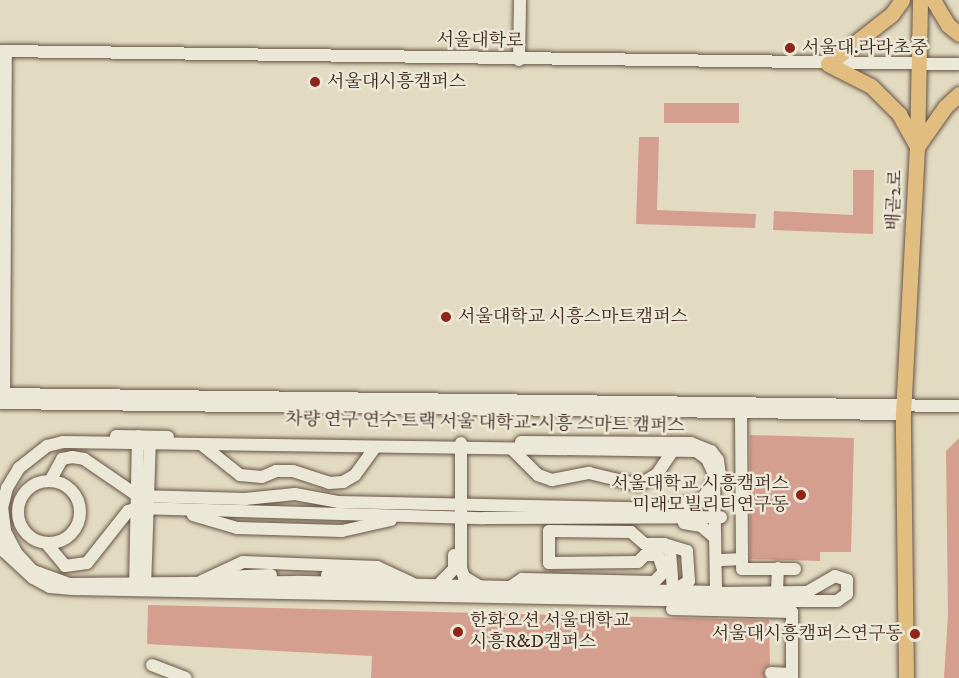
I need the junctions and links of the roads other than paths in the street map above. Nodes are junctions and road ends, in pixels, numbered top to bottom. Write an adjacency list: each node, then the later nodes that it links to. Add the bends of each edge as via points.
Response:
1 (520, 0): 7 (street)
2 (902, 0): 9 (main road, via 892,14)
3 (920, 0): 8 (main road, 배곧2로)
4 (933, 0): 5 (main road, via 948,26)
5 (959, 34)
6 (3, 51): 7 (street, 서울대학로); 13 (street)
7 (519, 60): 9 (street, 서울대학로)
8 (918, 63): 9 (street, 서울대학로); 10 (street, 서울대학로); 12 (main road, 배곧2로)
9 (828, 64): 12 (main road, via 871,86 899,114)
10 (959, 64)
11 (959, 94): 12 (main road)
12 (917, 147): 16 (main road, 배곧2로)
13 (3, 228): 14 (street)
14 (2, 398): 16 (street); 17 (street)
15 (959, 406): 16 (street)
16 (903, 408): 17 (street); 56 (main road, 배곧2로)
17 (741, 412): 35 (street)
18 (144, 440): 19 (street); 20 (street, 차량 연구 연수 트랙 서울 대학교-시흥 스마트 캠퍼스); 26 (street, via 64,435 43,440 12,465); 27 (street); 45 (street, via 63,442 47,446 20,468 7,488 2,508 5,531 16,554 33,572 69,584)
19 (201, 444): 21 (street); 21 (street, via 240,475 262,477 276,471 293,471 329,483 343,482 355,475)
20 (457, 445): 21 (street); 22 (street); 29 (street); 30 (street, 차량 연구 연수 트랙 서울 대학교-시흥 스마트 캠퍼스, via 691,443 711,451 718,460)
21 (375, 447)
22 (512, 449): 23 (street); 23 (street, via 538,475 552,480 589,473 639,485 657,474)
23 (671, 453): 24 (street, via 696,451 707,459)
24 (714, 474): 28 (street, via 711,489 700,502); 30 (street)
25 (50, 481): 27 (street, via 62,459 84,459); 34 (street, via 26,491 18,509 23,529); 34 (street, via 72,490 80,509 79,519 68,536)
26 (0, 486)
27 (144, 502): 29 (street, via 295,494 339,502); 29 (street, via 178,510 431,516); 34 (street, via 128,511 87,563 65,566); 37 (street); 45 (street)
28 (663, 509): 29 (street); 30 (street)
29 (457, 511): 31 (street); 44 (street, via 454,569); 46 (street, via 464,578)
30 (718, 514): 31 (street); 33 (street); 36 (street, 차량 연구 연수 트랙 서울 대학교-시흥 스마트 캠퍼스)
31 (652, 517): 33 (street, via 663,523 693,523)
32 (0, 537): 45 (street, via 18,567 50,587)
33 (714, 537): 50 (street)
34 (46, 543)
35 (742, 559): 36 (street); 38 (street, via 742,569)
36 (722, 560): 50 (street, 차량 연구 연수 트랙 서울 대학교-시흥 스마트 캠퍼스)
37 (147, 562): 41 (street, via 155,577); 45 (street)
38 (778, 568): 39 (street); 49 (street)
39 (795, 568)
40 (654, 582): 47 (street, via 522,579); 48 (street); 48 (street, via 664,572 658,555 645,555 638,562 549,562 549,531 631,532 645,544 664,544 687,551 689,581)
41 (164, 583): 42 (street); 45 (street)
42 (196, 583): 43 (street); 43 (street, via 243,562 377,567)
43 (415, 585): 44 (street)
44 (436, 586): 46 (street)
45 (140, 587): 50 (street, via 233,593)
46 (480, 587): 47 (street)
47 (509, 588): 48 (street)
48 (673, 588): 50 (street)
49 (777, 592): 50 (street); 50 (street, via 807,592 835,576 847,580 849,588 837,601)
50 (719, 597)
51 (672, 609): 54 (street, via 792,612)
52 (152, 665): 55 (street)
53 (771, 673): 54 (street)
54 (792, 676)
55 (186, 678)
56 (906, 678)

